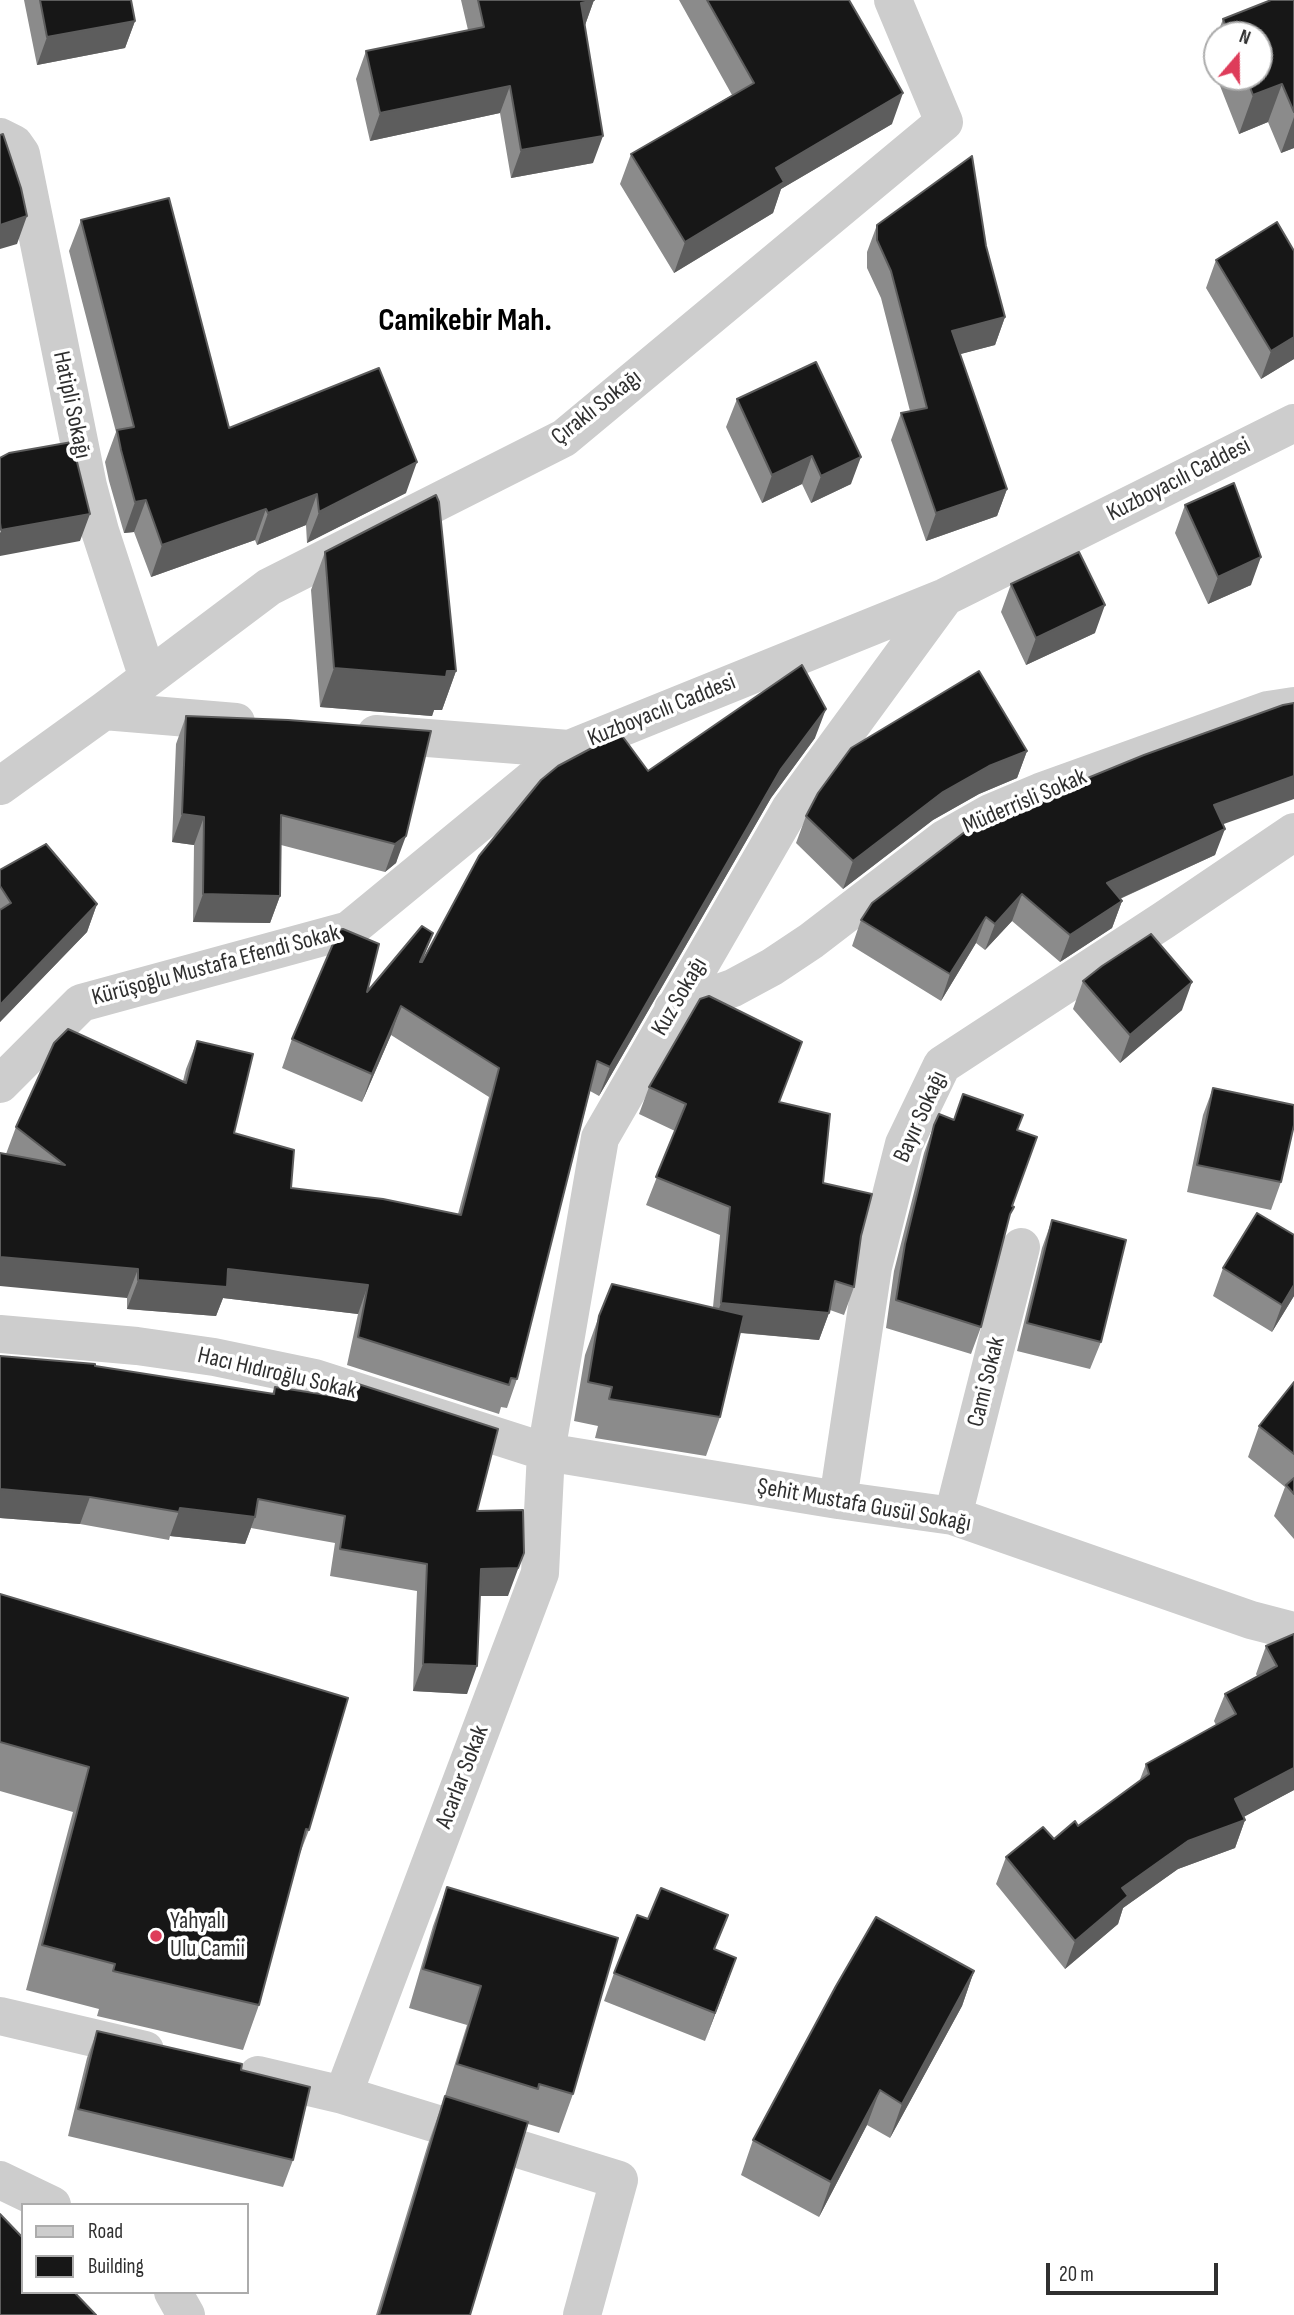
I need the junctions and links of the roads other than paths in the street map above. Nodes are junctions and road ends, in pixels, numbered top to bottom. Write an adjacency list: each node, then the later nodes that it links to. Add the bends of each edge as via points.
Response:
1 (893, 0): 5 (street, Çıraklı Sokağı, via 944,122 564,438 269,587)
2 (0, 138): 5 (street, Hatipli Sokağı, via 14,144 21,154 88,486)
3 (1294, 423): 4 (street, Kuzboyacılı Caddesi)
4 (945, 597): 10 (street, Kuzboyacılı Caddesi); 13 (street, Kuz Sokağı, via 790,809)
5 (148, 678): 7 (street, Çıraklı Sokağı)
6 (1294, 706): 13 (street, Müderrisli Sokak, via 1268,710 990,813 943,839 772,967 733,988)
7 (104, 712): 8 (street); 11 (street)
8 (268, 725)
9 (336, 730): 10 (street, Kuzboyacılı Caddesi)
10 (569, 749): 14 (street, Kürüşoğlu Mustafa Efendi Sokak, via 349,930 81,1003)
11 (0, 786)
12 (1294, 832): 18 (street, Bayır Sokağı, via 942,1065 904,1144 873,1267)
13 (673, 1009): 17 (street, Kuz Sokağı, via 600,1138)
14 (0, 1084)
15 (1021, 1247): 19 (street, Cami Sokak)
16 (0, 1334): 17 (street, Hacı Hıdıroğlu Sokak, via 214,1357 315,1378)
17 (547, 1452): 18 (street, Şehit Mustafa Gusül Sokağı); 24 (street, Acarlar Sokak, via 540,1573)
18 (838, 1500): 19 (street, Şehit Mustafa Gusül Sokağı)
19 (953, 1516): 20 (street, Şehit Mustafa Gusül Sokağı)
20 (1294, 1631)
21 (0, 2017): 22 (street)
22 (185, 2059)
23 (224, 2068): 24 (street)
24 (343, 2095): 29 (street, via 619,2180)
25 (0, 2180): 26 (street)
26 (48, 2203)
27 (174, 2294): 28 (street)
28 (186, 2315)
29 (582, 2315)

